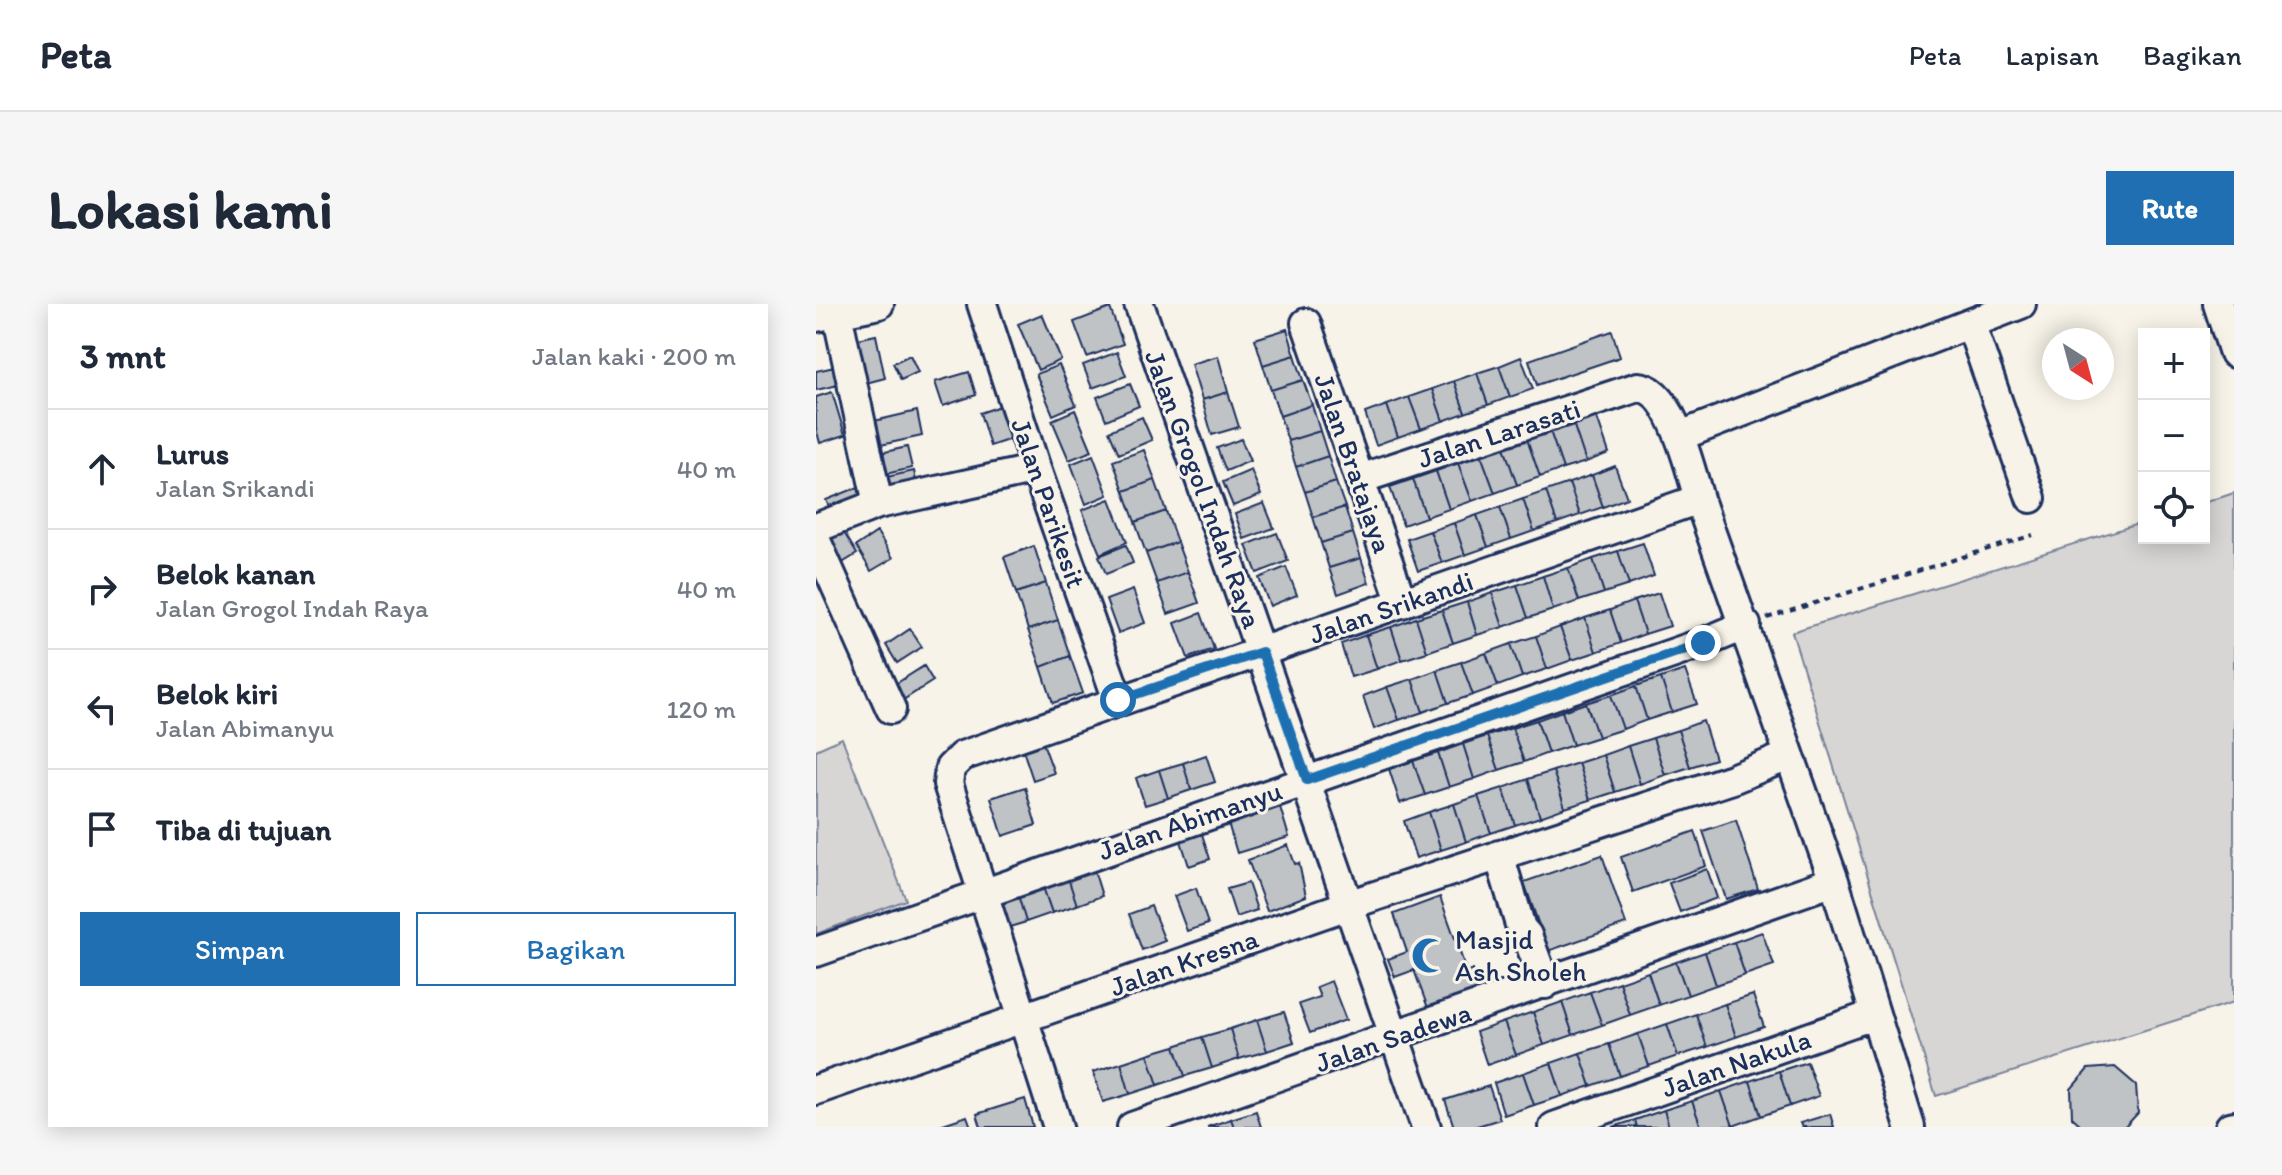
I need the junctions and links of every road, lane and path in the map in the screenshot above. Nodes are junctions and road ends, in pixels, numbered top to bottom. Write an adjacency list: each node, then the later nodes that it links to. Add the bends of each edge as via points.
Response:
1 (879, 304): 7 (street)
2 (982, 304): 13 (street, Jalan Parikesit)
3 (1139, 304): 11 (street, Jalan Grogol Indah Raya)
4 (1162, 304): 11 (street, via 1155,328)
5 (2021, 304): 9 (street)
6 (2218, 304): 10 (street)
7 (827, 315): 17 (street)
8 (1306, 323): 14 (street, Jalan Bratajaya)
9 (1971, 325): 12 (street); 15 (street)
10 (2234, 353)
11 (1156, 354): 23 (street, Jalan Grogol Indah Raya)
12 (1680, 436): 14 (street, Jalan Larasati, via 1655,394 1638,387); 16 (street)
13 (1036, 469): 17 (street); 24 (street, Jalan Parikesit)
14 (1360, 479): 21 (street, Jalan Bratajaya)
15 (2031, 498)
16 (1699, 499): 21 (street, Jalan Srikandi); 22 (street)
17 (878, 504): 18 (street)
18 (816, 528)
19 (2033, 535): 22 (path)
20 (816, 541): 25 (street)
21 (1402, 603): 23 (street, Jalan Srikandi)
22 (1746, 625): 26 (street); 27 (street, Jalan Abimanyu)
23 (1262, 652): 24 (street, Jalan Srikandi); 27 (street, Jalan Grogol Indah Raya)
24 (1118, 700): 30 (street, Jalan Srikandi, via 962,756 950,768 948,784)
25 (891, 709)
26 (1788, 756): 28 (street, Jalan Kresna); 29 (street)
27 (1307, 780): 30 (street, Jalan Abimanyu); 31 (street, Jalan Grogol Indah Raya)
28 (1499, 855): 31 (street, Jalan Kresna); 33 (street)
29 (1834, 881): 33 (street, Jalan Sadewa); 34 (street)
30 (980, 893): 32 (street, Jalan Abimanyu); 35 (street)
31 (1348, 905): 35 (street, Jalan Kresna); 36 (street, Jalan Grogol Indah Raya)
32 (816, 952)
33 (1545, 984): 36 (street, Jalan Sadewa)
34 (1873, 1015): 41 (street, Jalan Nakula); 42 (street)
35 (1020, 1018): 37 (street, Jalan Kresna); 38 (street)
36 (1394, 1037): 39 (street, Jalan Sadewa); 40 (street, Jalan Grogol Indah Raya)
37 (816, 1090)
38 (1058, 1127)
39 (1132, 1127)
40 (1426, 1127)
41 (1554, 1127)
42 (1910, 1127)

